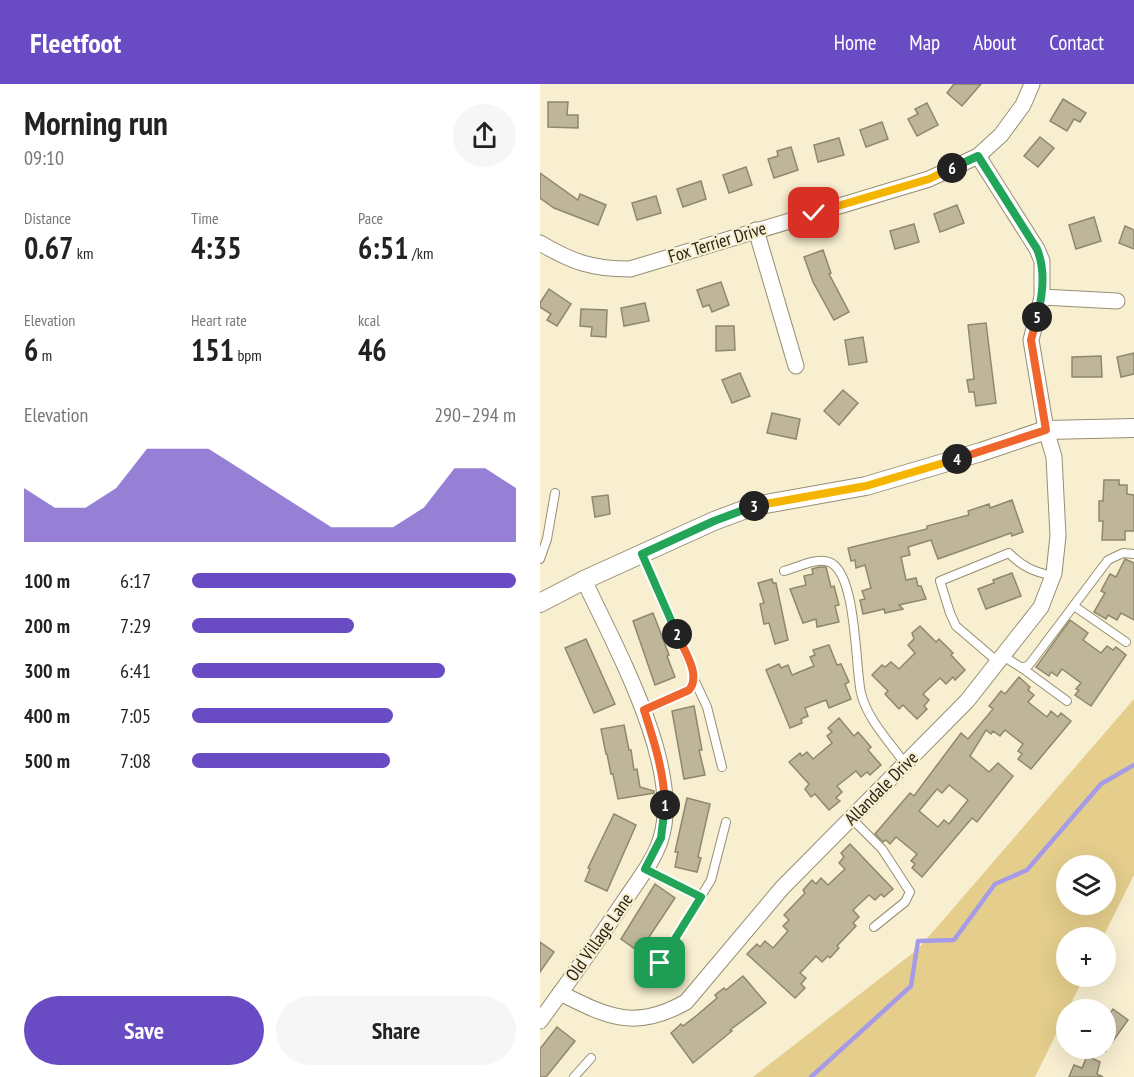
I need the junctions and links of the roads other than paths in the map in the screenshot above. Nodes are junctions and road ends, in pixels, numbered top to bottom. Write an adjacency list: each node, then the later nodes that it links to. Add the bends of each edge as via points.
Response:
1 (1032, 84): 2 (street, Fox Terrier Drive, via 1023,105 1001,135)
2 (978, 156): 3 (street, Fox Terrier Drive, via 929,179); 5 (street, Allandale Drive, via 1037,249 1042,261)
3 (756, 230): 4 (street, Fox Terrier Drive, via 630,269 605,269 566,259); 7 (street)
4 (540, 243)
5 (1042, 297): 6 (street); 9 (street, Allandale Drive, via 1031,340)
6 (1118, 301)
7 (795, 366)
8 (1134, 428): 9 (street)
9 (1046, 430): 11 (street, via 866,486 754,506); 15 (street, Allandale Drive, via 1054,458 1058,536)
10 (555, 493): 13 (lane)
11 (642, 554): 16 (street); 22 (lane)
12 (1134, 554): 18 (lane, via 1123,553 1108,560)
13 (540, 559)
14 (784, 571): 25 (lane, via 818,561 829,562 839,570 848,588 861,693 867,710)
15 (1053, 576): 20 (street, Allandale Drive, via 1041,607); 20 (lane, via 1023,566 1009,553 940,581 956,626)
16 (584, 580): 17 (street); 24 (street, Old Village Lane)
17 (540, 603)
18 (1074, 606): 19 (lane); 21 (lane, via 1029,665)
19 (1126, 642)
20 (1001, 659): 21 (lane); 25 (street, Allandale Drive, via 967,701)
21 (1022, 668): 23 (lane)
22 (694, 679): 24 (lane, via 689,690); 26 (lane, via 707,707)
23 (1066, 701)
24 (644, 710): 29 (street, Old Village Lane, via 664,786 665,814 661,838)
25 (905, 764): 27 (street, Allandale Drive)
26 (722, 767)
27 (851, 818): 31 (lane, via 882,849 910,892); 33 (street, Allandale Drive, via 782,888 686,1002 667,1012 638,1019 610,1016)
28 (726, 822): 30 (lane, via 711,880)
29 (645, 869): 30 (lane); 33 (street, Old Village Lane)
30 (701, 897): 32 (lane)
31 (874, 927)
32 (660, 963)
33 (560, 993): 34 (street, Old Village Lane)
34 (540, 1021)
35 (591, 1058): 36 (lane)
36 (574, 1077)

